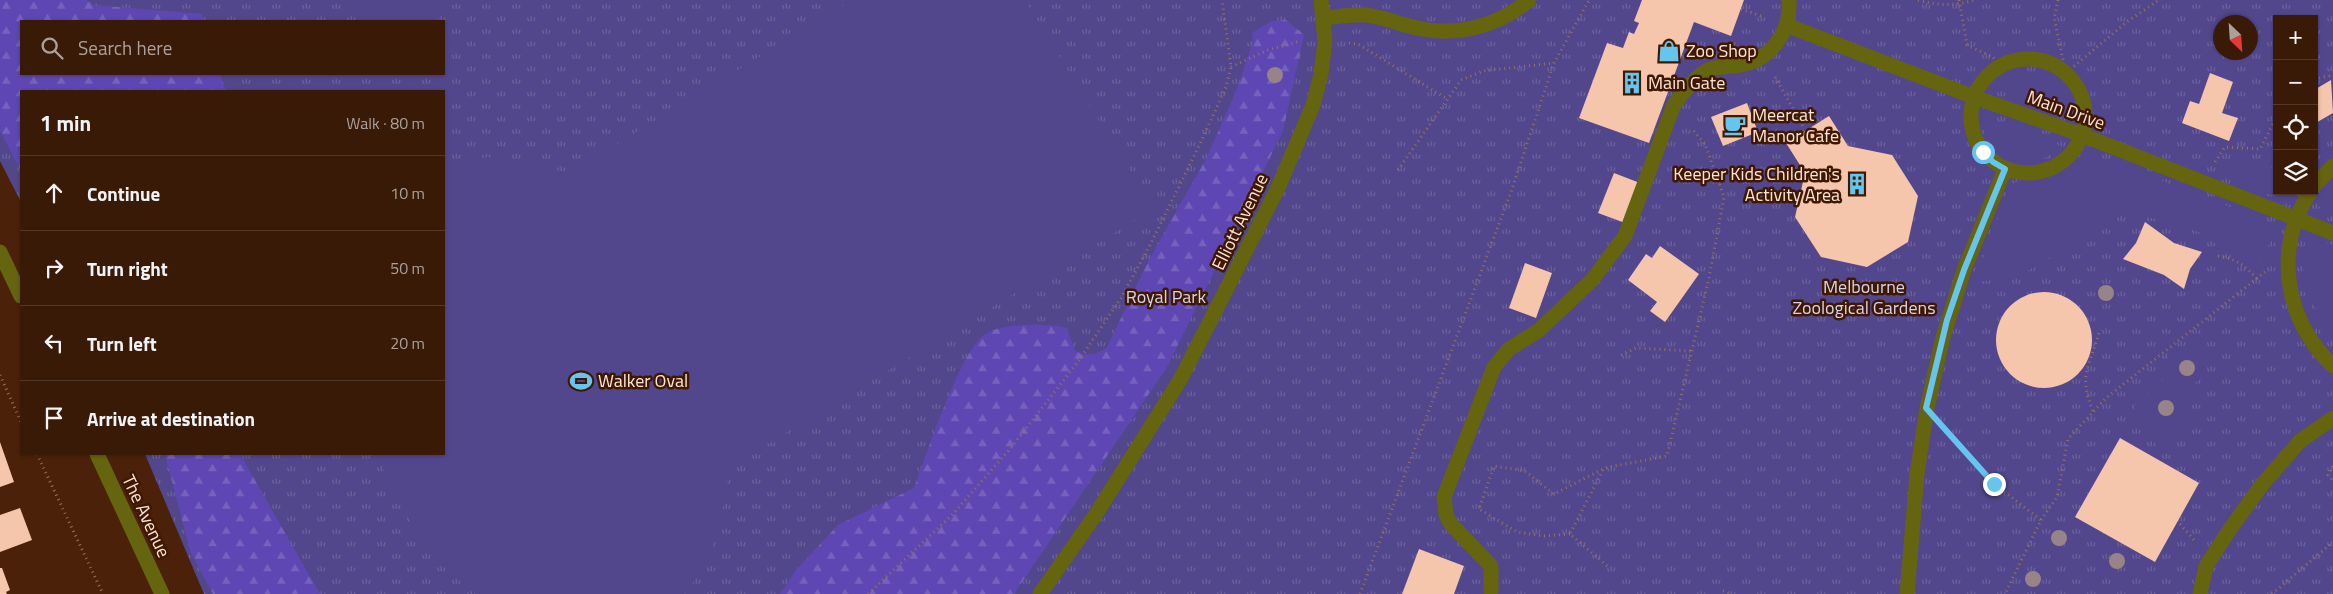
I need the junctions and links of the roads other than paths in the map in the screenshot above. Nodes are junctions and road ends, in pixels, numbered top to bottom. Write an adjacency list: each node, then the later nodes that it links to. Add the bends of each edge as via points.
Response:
1 (1322, 0): 4 (street, Elliott Avenue)
2 (1529, 0): 4 (street, via 1497,20 1460,30 1423,30 1366,15)
3 (1790, 0): 5 (street)
4 (1324, 18): 21 (street, Elliott Avenue, via 1322,74 1313,105 1278,188 1180,380 1096,514)
5 (1786, 25): 6 (street, Main Drive); 19 (street, via 1779,42 1763,57 1745,65 1710,69 1682,94 1673,107 1625,236 1592,280 1538,331 1512,346 1490,374 1444,497 1446,515 1459,535 1491,566)
6 (1974, 97): 7 (street, Main Drive); 7 (street, via 1985,79 2000,66 2034,59 2052,64 2077,86 2084,102 2086,119); 9 (street, via 1971,118 1975,139 1987,157)
7 (2082, 135): 9 (street, via 2068,157 2047,170 2022,173); 12 (street, Main Drive)
8 (2333, 166): 10 (street)
9 (2005, 169): 22 (street, via 1947,320 1926,408)
10 (2318, 182)
11 (2309, 195): 12 (street)
12 (2295, 219): 13 (street, Main Drive); 16 (street, via 2288,279 2308,338)
13 (2333, 233)
14 (0, 252): 15 (street)
15 (20, 294)
16 (2333, 366)
17 (2333, 418): 23 (street, via 2300,441 2261,486 2206,566)
18 (97, 455): 20 (street, The Avenue)
19 (1491, 591)
20 (162, 594)
21 (1040, 594)
22 (1907, 594)
23 (2200, 594)

